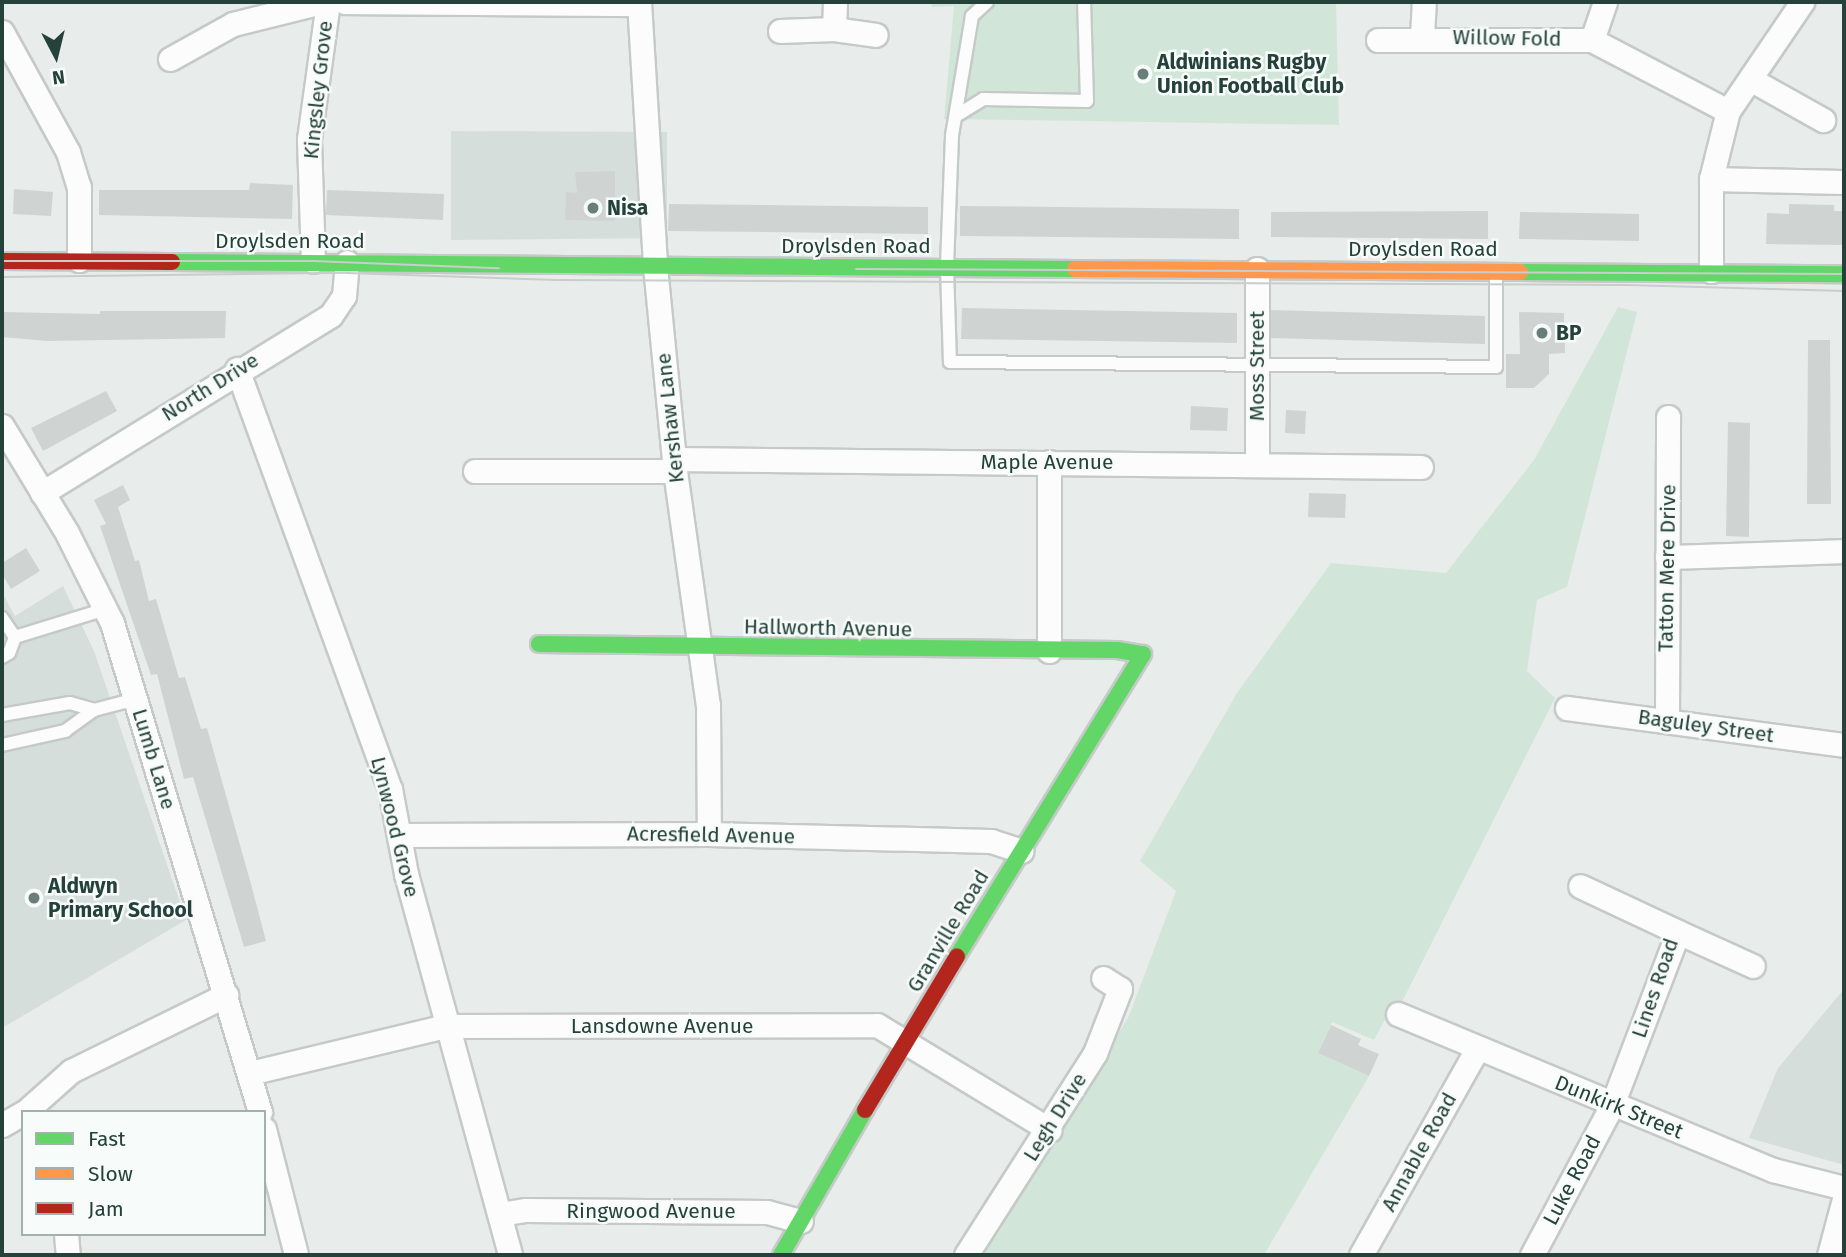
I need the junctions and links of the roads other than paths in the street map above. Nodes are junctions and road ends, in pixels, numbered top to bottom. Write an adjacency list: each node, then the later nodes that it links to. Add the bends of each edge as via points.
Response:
1 (321, 2): 18 (street, via 233,24)
2 (328, 2): 27 (street, Kingsley Grove, via 309,139)
3 (345, 2): 10 (street)
4 (835, 2): 11 (street)
5 (987, 2): 21 (lane, via 972,16)
6 (1084, 2): 21 (lane, via 1087,101 983,99)
7 (1424, 2): 15 (street, Willow Fold)
8 (1605, 2): 17 (street, Willow Fold)
9 (1802, 2): 19 (street)
10 (639, 3): 29 (street, Kershaw Lane)
11 (834, 29): 12 (street); 14 (street)
12 (780, 31)
13 (2, 32): 25 (street, via 68,152 79,187)
14 (876, 35)
15 (1422, 37): 16 (street, Willow Fold); 17 (street, Willow Fold)
16 (1378, 40)
17 (1592, 40): 20 (street, Willow Fold)
18 (170, 59)
19 (1750, 79): 20 (street); 22 (street)
20 (1728, 111): 23 (street)
21 (956, 116): 30 (lane)
22 (1823, 120)
23 (1711, 180): 24 (street); 33 (street)
24 (1844, 182)
25 (79, 260): 26 (main road, Droylsden Road); 27 (main road, Droylsden Road)
26 (2, 261)
27 (313, 261): 28 (main road, Droylsden Road)
28 (346, 262): 29 (main road, Droylsden Road); 37 (street, North Drive, via 344,296 331,315)
29 (655, 266): 30 (main road, Droylsden Road); 42 (street, Kershaw Lane)
30 (947, 268): 31 (main road, Droylsden Road); 36 (lane, via 950,362)
31 (1257, 269): 32 (main road, Droylsden Road); 36 (street, Moss Street)
32 (1496, 270): 33 (main road, Droylsden Road); 36 (lane, via 1496,367)
33 (1711, 271): 34 (main road); 35 (main road, via 1805,290)
34 (1844, 274)
35 (1844, 291)
36 (1256, 366): 41 (street, Moss Street)
37 (237, 369): 45 (street, North Drive); 64 (street, Lynwood Grove, via 390,789)
38 (1668, 417): 47 (street, Tatton Mere Drive)
39 (2, 426): 45 (street, Lumb Lane)
40 (1049, 462): 41 (street, Maple Avenue); 42 (street, Maple Avenue); 54 (street)
41 (1257, 462): 43 (street, Maple Avenue)
42 (674, 465): 44 (street, Maple Avenue); 52 (street, Kershaw Lane)
43 (1420, 467)
44 (475, 471)
45 (42, 493): 48 (street, Lumb Lane)
46 (1844, 551): 47 (street)
47 (1667, 557): 60 (street, Tatton Mere Drive)
48 (106, 609): 50 (lane); 56 (street, Lumb Lane)
49 (2, 618): 50 (lane)
50 (15, 636): 55 (lane, via 9,653)
51 (538, 644): 52 (main road, Hallworth Avenue)
52 (701, 648): 54 (main road, Hallworth Avenue); 63 (street, Kershaw Lane, via 708,705)
53 (1117, 650): 54 (main road, Hallworth Avenue); 65 (main road, Granville Road, via 1143,654)
54 (1049, 651)
55 (2, 657)
56 (136, 699): 58 (lane); 70 (street, Lumb Lane)
57 (1567, 708): 60 (street, Baguley Street)
58 (94, 710): 59 (lane, via 70,704); 62 (lane, via 65,731)
59 (2, 715)
60 (1667, 720): 61 (street, Baguley Street)
61 (1844, 745)
62 (2, 746)
63 (709, 834): 64 (street, Acresfield Avenue); 65 (street, Acresfield Avenue, via 991,841)
64 (400, 835): 72 (street, Lynwood Grove)
65 (1021, 851): 73 (main road, Granville Road)
66 (1580, 886): 67 (street, Lines Road)
67 (1678, 932): 68 (street); 76 (street, Lines Road)
68 (1753, 966)
69 (1103, 978): 81 (street, Legh Drive, via 1120,989 1095,1053)
70 (226, 995): 75 (street, Lumb Lane); 77 (street, via 71,1071)
71 (1398, 1014): 74 (street, Dunkirk Street)
72 (446, 1026): 73 (street, Lansdowne Avenue, via 877,1025); 75 (street, Lansdowne Avenue); 85 (street, Lynwood Grove)
73 (905, 1040): 81 (street, Lansdowne Avenue); 86 (main road, Granville Road)
74 (1476, 1049): 76 (street, Dunkirk Street); 93 (street, Annable Road)
75 (250, 1073): 78 (street, Lumb Lane)
76 (1612, 1105): 83 (street, Dunkirk Street, via 1773,1170); 94 (street, Luke Road)
77 (26, 1110)
78 (259, 1110)
79 (21, 1114): 80 (street)
80 (2, 1125)
81 (1050, 1130): 88 (street, Legh Drive)
82 (266, 1137): 90 (street)
83 (1844, 1188)
84 (1844, 1199): 95 (street)
85 (500, 1214): 86 (street, Ringwood Avenue, via 526,1210 767,1212); 91 (street, Lynwood Grove)
86 (801, 1221): 92 (main road, Granville Road)
87 (66, 1236): 89 (street)
88 (958, 1254)
89 (68, 1255)
90 (296, 1255)
91 (510, 1255)
92 (781, 1255)
93 (1360, 1255)
94 (1532, 1255)
95 (1829, 1255)

